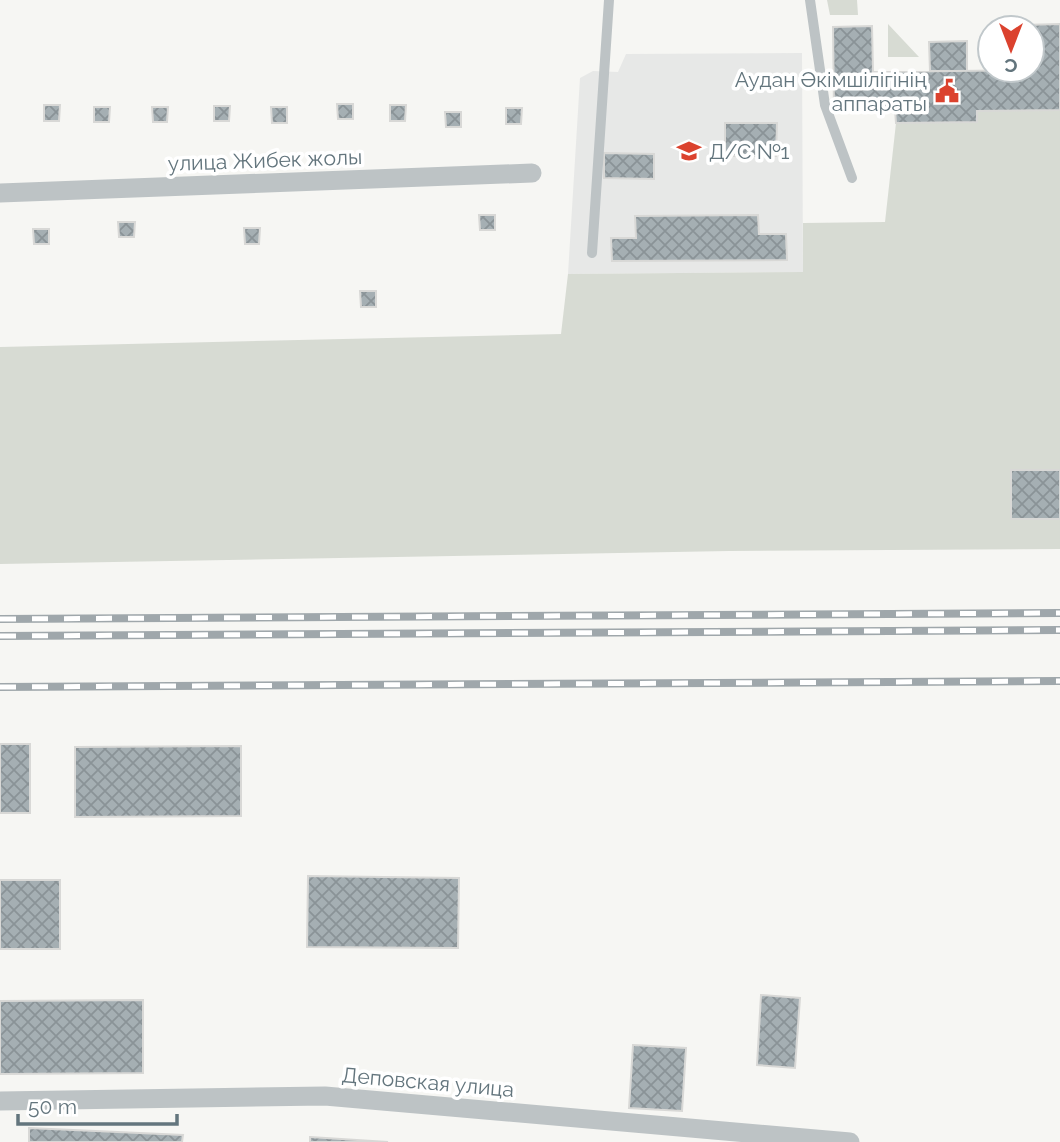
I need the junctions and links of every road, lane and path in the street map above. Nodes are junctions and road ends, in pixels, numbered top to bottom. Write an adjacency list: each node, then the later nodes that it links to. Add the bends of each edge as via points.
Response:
1 (609, 0): 6 (lane)
2 (810, 0): 4 (lane, via 825,105)
3 (532, 173): 5 (street, улица Жибек жолы)
4 (852, 178)
5 (0, 193)
6 (592, 253)
7 (0, 1101): 8 (street, Деповская улица, via 325,1096)
8 (850, 1142)

